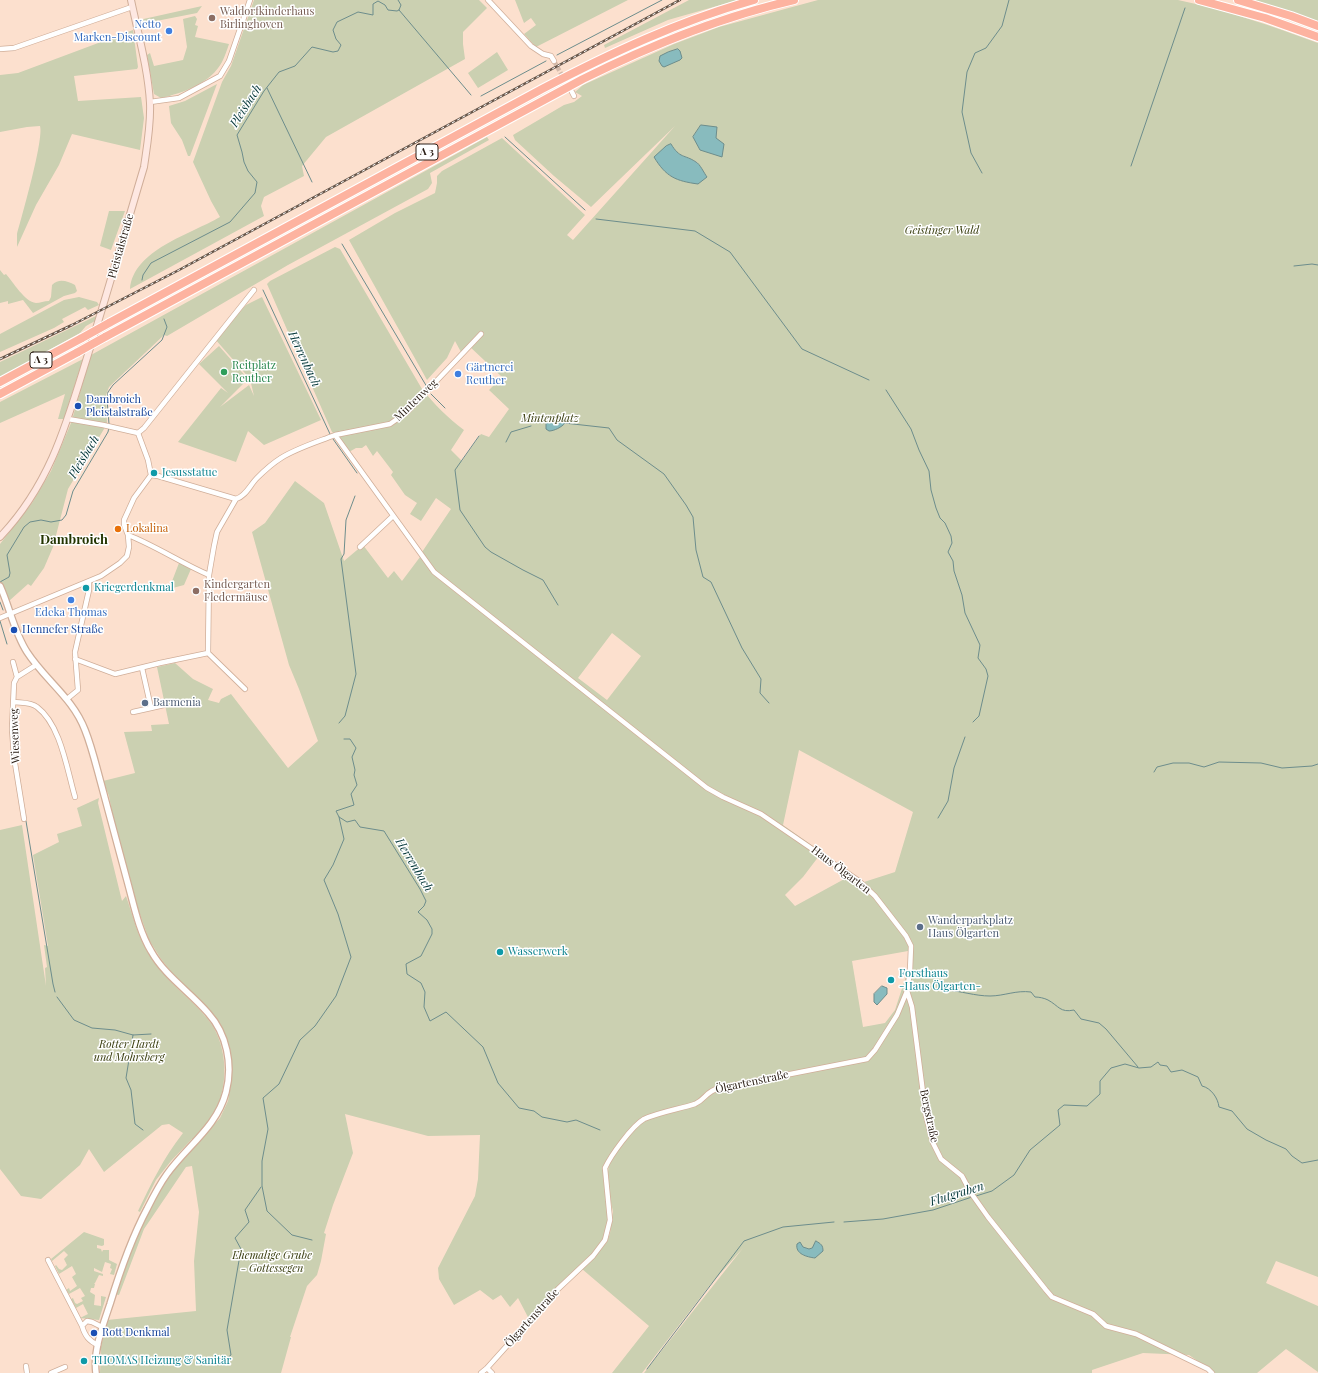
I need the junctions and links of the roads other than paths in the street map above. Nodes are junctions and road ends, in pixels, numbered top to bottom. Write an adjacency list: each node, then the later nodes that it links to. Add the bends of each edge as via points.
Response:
1 (130, 0): 8 (main road, Pleistalstraße)
2 (250, 0): 13 (street, via 229,61 220,76 179,98)
3 (488, 0): 12 (street, via 531,46 551,56)
4 (754, 0): 16 (highway, A 3, bridge, via 681,24 607,56)
5 (794, 0): 17 (highway, A 3, bridge, via 707,25 619,61)
6 (1199, 0): 10 (highway, via 1265,18)
7 (1238, 0): 9 (highway)
8 (132, 7): 11 (street, via 14,48); 13 (main road, Pleistalstraße, via 143,53)
9 (1318, 26)
10 (1318, 37)
11 (0, 49)
12 (554, 61)
13 (150, 102): 18 (main road, Pleistalstraße, via 144,167)
14 (254, 290): 19 (street)
15 (481, 334): 20 (street, Mintenweg, via 407,412 390,424)
16 (0, 382)
17 (0, 394)
18 (68, 419): 19 (street); 25 (main road, Pleistalstraße, via 48,469 29,501)
19 (138, 433): 21 (street)
20 (335, 435): 22 (street, Mintenweg, via 281,458); 23 (street, Haus Ölgarten)
21 (151, 475): 22 (street); 24 (street, via 134,498 124,520)
22 (236, 499): 27 (street, Mintenweg, via 217,532)
23 (392, 516): 26 (street); 46 (street, Haus Ölgarten, via 434,572 707,788 756,811 859,881 875,896 911,946)
24 (128, 536): 27 (street); 28 (street, via 127,556 102,576)
25 (0, 537)
26 (360, 546)
27 (209, 575): 32 (street, Mintenweg)
28 (88, 582): 30 (street); 33 (street, via 89,590)
29 (1, 588): 30 (street)
30 (10, 613): 31 (street); 35 (street, via 20,640)
31 (0, 618)
32 (208, 653): 36 (street); 38 (street)
33 (75, 659): 36 (street, via 115,674); 39 (street, via 78,690)
34 (13, 662): 37 (street, Wiesenweg)
35 (36, 665): 37 (street); 39 (street)
36 (142, 668): 42 (street)
37 (17, 676): 40 (street, Wiesenweg, via 14,683)
38 (245, 689)
39 (67, 699): 49 (street, via 85,728 132,901 150,950 165,971 214,1021 223,1039 229,1071 224,1099 216,1116 159,1184 129,1248)
40 (14, 702): 44 (street, via 37,706 49,720 62,751); 45 (street, Wiesenweg, via 14,757)
41 (164, 705): 42 (street)
42 (151, 708): 43 (street)
43 (133, 712)
44 (75, 797)
45 (24, 819)
46 (906, 991): 53 (street, Ölgartenstraße, via 897,1015 867,1058 718,1088 708,1092 700,1102 650,1117 629,1132 605,1168 610,1220 605,1240 593,1256 558,1290); 59 (street, Bergstraße, via 912,1007 926,1116 933,1143 941,1159 962,1176 988,1217 1052,1297 1093,1314 1106,1326 1136,1334)
47 (48, 1260): 48 (street)
48 (82, 1326): 49 (street, via 87,1321); 50 (street, via 90,1342)
49 (102, 1327): 50 (street)
50 (98, 1345): 56 (street)
51 (26, 1366): 54 (street)
52 (65, 1367): 55 (street)
53 (487, 1368): 57 (street, Ölgartenstraße); 58 (street)
54 (27, 1373)
55 (51, 1373)
56 (96, 1373)
57 (481, 1373)
58 (492, 1373)
59 (1212, 1373)

